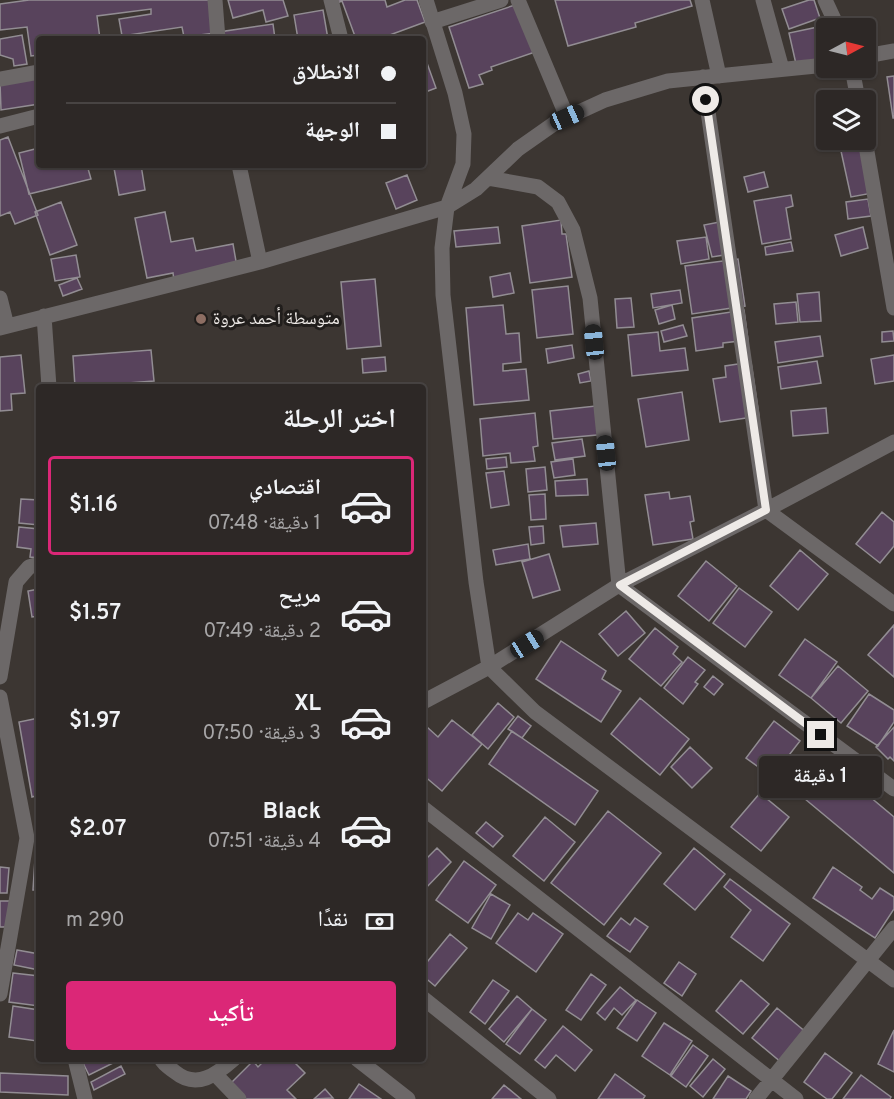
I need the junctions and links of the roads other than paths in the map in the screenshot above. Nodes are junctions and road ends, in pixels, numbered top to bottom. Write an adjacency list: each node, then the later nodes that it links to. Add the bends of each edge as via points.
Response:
1 (214, 0): 11 (street)
2 (332, 0): 12 (street)
3 (426, 0): 10 (street)
4 (501, 0): 10 (street)
5 (518, 0): 23 (street)
6 (702, 0): 19 (street)
7 (763, 0): 17 (street)
8 (825, 0): 9 (street)
9 (833, 18)
10 (432, 22): 13 (street)
11 (218, 36)
12 (340, 36)
13 (430, 39): 28 (street, via 455,93 464,134 463,164)
14 (894, 51): 15 (street)
15 (876, 54)
16 (816, 66): 17 (street)
17 (782, 69): 19 (street)
18 (36, 73): 21 (street)
19 (719, 76): 20 (street)
20 (703, 77): 23 (street, via 668,81 605,100); 36 (street)
21 (0, 79)
22 (36, 117): 24 (street)
23 (567, 117): 27 (street, via 518,149)
24 (0, 126)
25 (867, 150): 31 (street)
26 (240, 168): 29 (street)
27 (488, 178): 28 (street); 38 (street, via 538,187 558,202 573,230 590,298)
28 (447, 207): 29 (street); 40 (street, via 442,248 443,295)
29 (260, 262): 32 (street)
30 (0, 298): 33 (street)
31 (894, 308)
32 (44, 316): 33 (street); 34 (street)
33 (4, 327)
34 (49, 384)
35 (894, 442): 36 (street)
36 (766, 510): 38 (street); 39 (street)
37 (36, 565): 41 (street, via 16,582)
38 (620, 585): 40 (street); 44 (street)
39 (894, 604)
40 (489, 667): 43 (street); 47 (street, via 535,712)
41 (0, 677)
42 (0, 697): 49 (street, via 27,838)
43 (426, 700)
44 (894, 789)
45 (426, 810): 56 (street)
46 (894, 928): 47 (street)
47 (869, 960): 48 (street); 56 (street)
48 (894, 980)
49 (0, 994)
50 (426, 1000): 60 (street)
51 (76, 1062): 57 (street)
52 (162, 1062): 55 (street, via 179,1076 196,1081)
53 (231, 1062): 55 (street)
54 (361, 1062): 59 (street)
55 (216, 1075): 58 (street)
56 (772, 1079): 61 (street); 62 (street)
57 (85, 1099)
58 (239, 1099)
59 (408, 1099)
60 (549, 1099)
61 (756, 1099)
62 (796, 1099)

